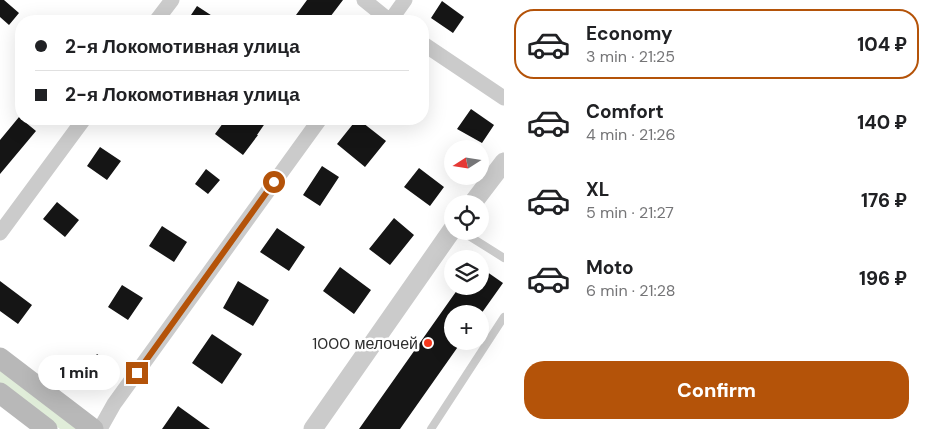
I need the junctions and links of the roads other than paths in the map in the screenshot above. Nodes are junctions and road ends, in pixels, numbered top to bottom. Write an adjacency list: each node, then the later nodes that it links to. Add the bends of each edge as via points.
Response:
1 (172, 0): 4 (street)
2 (364, 0): 5 (street)
3 (405, 0): 6 (street)
4 (161, 15)
5 (383, 15)
6 (394, 15)
7 (429, 48): 8 (street)
8 (504, 98)
9 (80, 125): 13 (street)
10 (316, 125): 22 (street, via 114,404)
11 (504, 162): 12 (street)
12 (479, 195)
13 (0, 233)
14 (445, 240): 23 (street)
15 (475, 240): 16 (lane)
16 (504, 258)
17 (504, 317): 24 (lane)
18 (0, 358): 21 (main road)
19 (0, 393): 20 (main road)
20 (47, 429)
21 (93, 429)
22 (100, 429)
23 (313, 429)
24 (431, 429)

